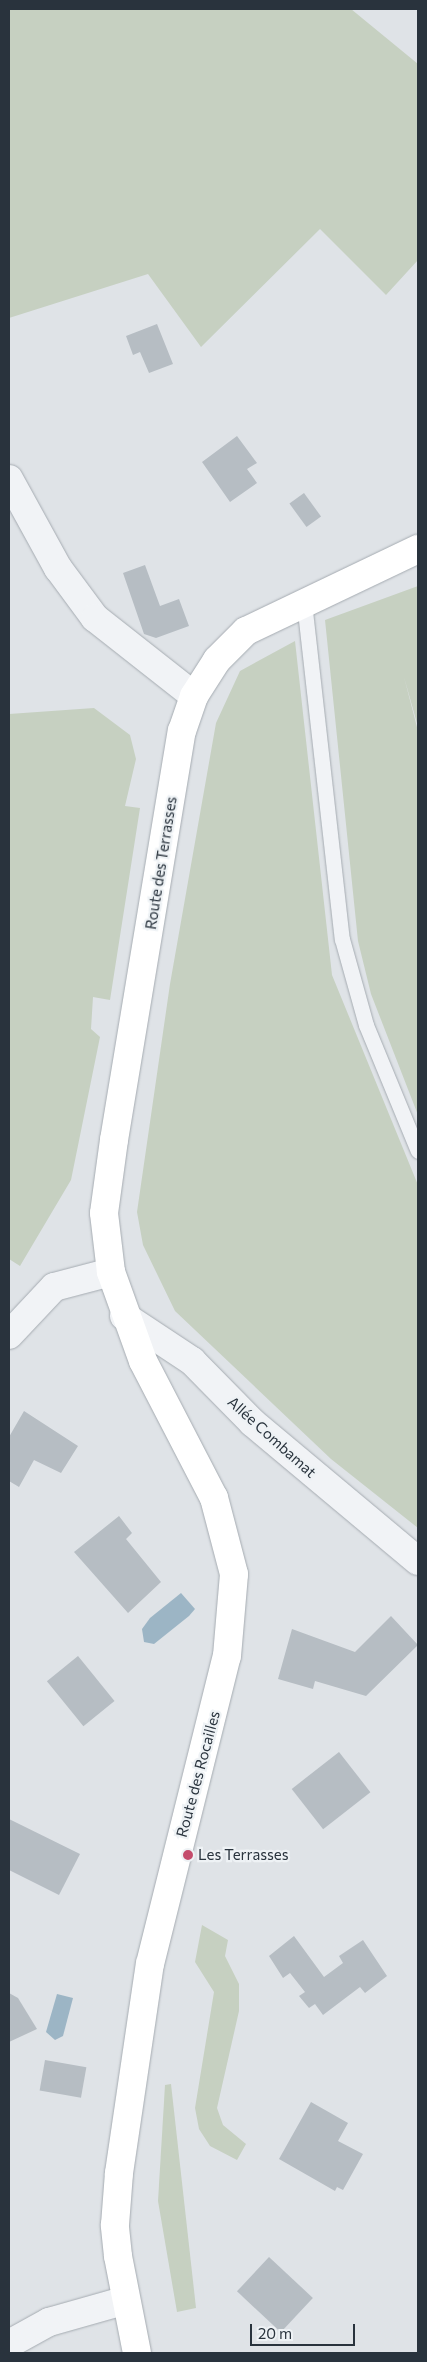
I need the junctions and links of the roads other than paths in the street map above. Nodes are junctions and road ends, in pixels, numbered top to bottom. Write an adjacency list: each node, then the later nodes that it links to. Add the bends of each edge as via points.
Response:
1 (9, 479): 4 (street, via 58,568 95,618)
2 (418, 550): 3 (street, Route des Terrasses)
3 (304, 602): 4 (street, Route des Terrasses, via 238,637 217,660); 5 (lane, via 342,939 366,1025)
4 (194, 696): 6 (street, Route des Terrasses, via 182,731 108,1180 104,1213)
5 (418, 1151)
6 (111, 1272): 7 (street, Route des Terrasses); 8 (street, via 54,1287)
7 (122, 1309): 9 (street, Allée Combamat, via 192,1361 253,1423); 10 (street, Route des Rocailles, via 217,1506 232,1559 234,1604 227,1656 167,1892 140,2024 115,2225)
8 (9, 1335)
9 (418, 1561)
10 (123, 2301): 11 (street, via 49,2322); 12 (street, Route des Rocailles)
11 (9, 2344)
12 (137, 2353)

